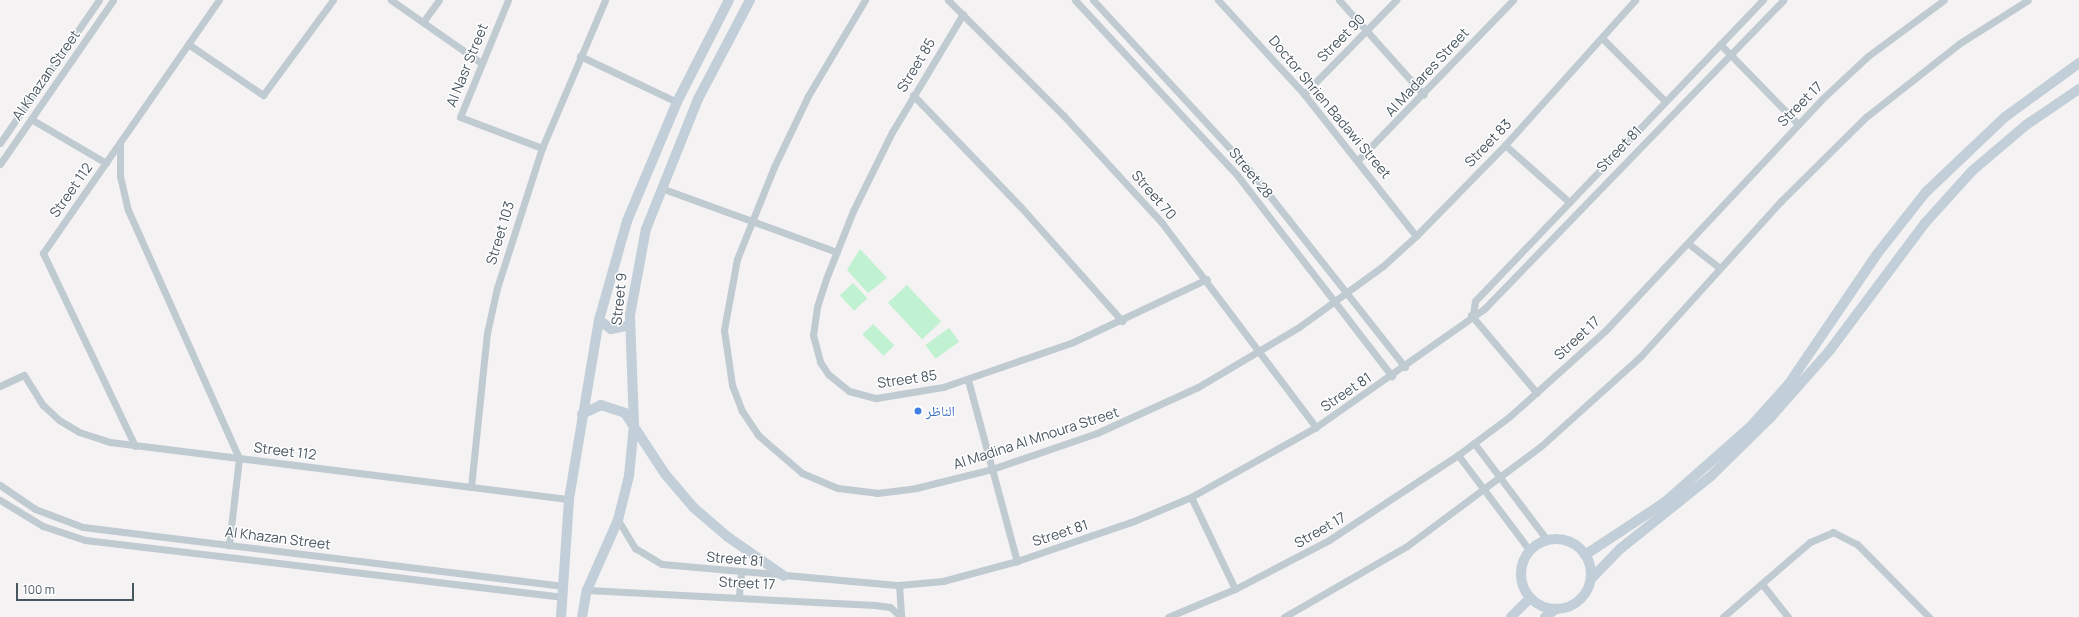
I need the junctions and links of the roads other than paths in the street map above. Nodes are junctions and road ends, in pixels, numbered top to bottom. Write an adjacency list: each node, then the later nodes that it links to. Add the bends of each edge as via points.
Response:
1 (99, 0): 25 (street, Al Khazan Street)
2 (113, 0): 26 (street, Al Khazan Street)
3 (220, 0): 30 (street, Street 112)
4 (333, 0): 30 (street, via 263,95)
5 (391, 0): 27 (street)
6 (439, 0): 27 (street)
7 (508, 0): 34 (street, Al Nasr Street)
8 (605, 0): 33 (street, Street 103)
9 (729, 0): 41 (main road, Street 9)
10 (750, 0): 55 (main road, Street 9, via 698,99)
11 (865, 0): 57 (street, Al Madina Al Mnoura Street, via 808,96)
12 (948, 0): 24 (street, Street 70)
13 (1075, 0): 54 (street, Street 28)
14 (1093, 0): 53 (street, Street 28)
15 (1218, 0): 37 (street, Doctor Shrien Badawi Street)
16 (1339, 0): 28 (street)
17 (1396, 0): 28 (street, Street 90)
18 (1513, 0): 39 (street, Al Madares Street)
19 (1635, 0): 29 (street, Street 83)
20 (1763, 0): 31 (street, Street 81)
21 (1783, 0): 32 (street, Street 81)
22 (1944, 0): 43 (street, Street 17, via 1868,56)
23 (2028, 0): 61 (street, via 1960,44 1866,118)
24 (963, 14): 38 (street, Street 85); 62 (street, Street 70, via 1114,169)
25 (88, 15): 26 (street); 44 (street, Al Khazan Street)
26 (99, 20): 42 (street, Al Khazan Street)
27 (423, 22): 34 (street)
28 (1367, 32): 37 (street, Street 90); 39 (street)
29 (1602, 38): 40 (street); 46 (street, Street 83)
30 (188, 44): 45 (street, Street 112)
31 (1720, 44): 32 (street); 40 (street, Street 81)
32 (1730, 54): 43 (street); 52 (street, Street 81)
33 (580, 56): 41 (street); 47 (street, Street 103)
34 (480, 62): 47 (street, Al Nasr Street, via 460,117)
35 (2079, 63): 95 (main road, via 2000,121 1926,192 1877,254 1788,385 1750,427 1671,497)
36 (2079, 89): 100 (main road, via 2014,135 1967,177 1925,223 1830,350 1771,417 1710,477 1620,549)
37 (1304, 94): 49 (street, Doctor Shrien Badawi Street)
38 (913, 95): 60 (street, Street 85, via 872,171); 67 (street, via 1020,206)
39 (1424, 95): 49 (street, Al Madares Street)
40 (1664, 100): 48 (street, Street 81)
41 (677, 102): 66 (main road, Street 9, via 627,221)
42 (31, 119): 50 (street); 51 (street, Al Khazan Street)
43 (1797, 123): 59 (street, Street 17)
44 (0, 143)
45 (120, 143): 50 (street, Street 112); 81 (street, via 120,176 128,210)
46 (1505, 145): 56 (street); 58 (street, Street 83)
47 (542, 148): 85 (street, Street 103, via 498,288 487,333)
48 (1610, 157): 52 (street); 56 (street, Street 81)
49 (1358, 160): 58 (street, Doctor Shrien Badawi Street)
50 (106, 163): 79 (street, Street 112, via 43,253)
51 (0, 164)
52 (1621, 166): 65 (street, Street 81, via 1484,309)
53 (1247, 167): 54 (street); 63 (street, Street 28)
54 (1237, 175): 64 (street, Street 28)
55 (661, 188): 57 (street); 68 (main road, Street 9, via 641,250)
56 (1569, 202): 65 (street, Street 81, via 1475,301)
57 (750, 223): 60 (street); 82 (street, Al Madina Al Mnoura Street, via 727,300 726,357 742,411 778,456 819,481 877,493 916,488)
58 (1416, 236): 63 (street, Street 83)
59 (1689, 244): 61 (street); 74 (street, Street 17, via 1605,331)
60 (837, 252): 72 (street, Street 85, via 817,308 813,335 820,362 838,384 856,394 876,398 914,394)
61 (1720, 268): 83 (street, via 1608,388)
62 (1207, 280): 67 (street, Street 85); 69 (street, Street 70)
63 (1348, 293): 64 (street, Al Madina Al Mnoura Street); 70 (street, Street 28)
64 (1336, 301): 69 (street, Al Madina Al Mnoura Street); 71 (street, Street 28)
65 (1472, 315): 70 (street, Street 81); 74 (street)
66 (599, 320): 68 (main road, via 615,330); 75 (main road, Street 9)
67 (1122, 321): 72 (street, Street 85)
68 (630, 325): 76 (main road, Street 9)
69 (1261, 351): 77 (street, Street 70); 82 (street, Al Madina Al Mnoura Street, via 1131,420)
70 (1405, 367): 71 (street, Street 81)
71 (1392, 376): 77 (street, Street 81)
72 (968, 380): 82 (street)
73 (0, 386): 79 (street, Street 112, via 24,375 42,405 59,420 79,432)
74 (1537, 393): 78 (street, Street 17)
75 (582, 414): 76 (main road, via 596,406 611,406 625,413); 88 (main road, Street 9)
76 (634, 425): 90 (main road, Street 9, via 629,476); 99 (main road, via 665,474 694,508 728,537)
77 (1316, 427): 87 (street, Street 81)
78 (1474, 443): 80 (street, Street 17); 83 (street)
79 (135, 446): 81 (street, Street 112)
80 (1458, 455): 86 (street); 104 (street, Street 17, via 1329,540)
81 (239, 458): 85 (street, Street 112); 92 (street)
82 (992, 469): 96 (street)
83 (1501, 476): 86 (street); 91 (street)
84 (0, 485): 92 (street, Al Khazan Street, via 35,509 71,524)
85 (471, 487): 88 (street, Street 112)
86 (1485, 489): 93 (street); 114 (street, via 1407,546)
87 (1191, 497): 96 (street, Street 81, via 1134,521); 104 (street)
88 (569, 499): 103 (main road, Street 9)
89 (0, 500): 97 (street, Al Khazan Street, via 43,526 85,540)
90 (618, 520): 98 (street, Street 81, via 630,543 654,562); 105 (main road, Street 9)
91 (1547, 540): 93 (main road); 95 (main road, via 1569,542)
92 (229, 545): 94 (street, Al Khazan Street)
93 (1530, 551): 108 (main road, via 1521,575)
94 (284, 552): 97 (street); 103 (street, Al Khazan Street)
95 (1585, 555): 100 (main road)
96 (1017, 561): 102 (street, Street 81, via 943,582)
97 (282, 563): 107 (street, Al Khazan Street)
98 (741, 572): 99 (street, Street 81); 106 (street)
99 (784, 576): 102 (street, Street 81)
100 (1591, 579): 109 (main road, via 1579,600)
101 (1762, 584): 117 (street); 118 (street); 119 (street, via 1810,542 1833,532 1857,544)
102 (899, 585): 112 (street)
103 (563, 586): 107 (main road, Street 9)
104 (1236, 589): 113 (street, Street 17)
105 (587, 590): 106 (street, Street 17); 111 (main road, Street 9)
106 (739, 595): 112 (street, Street 17, via 875,604 890,607)
107 (562, 596): 110 (main road, Street 9)
108 (1530, 598): 109 (main road, via 1542,606); 115 (main road)
109 (1556, 609): 116 (main road)
110 (562, 617)
111 (582, 617)
112 (901, 617)
113 (1168, 617)
114 (1284, 617)
115 (1511, 617)
116 (1545, 617)
117 (1723, 617)
118 (1788, 617)
119 (1929, 617)

